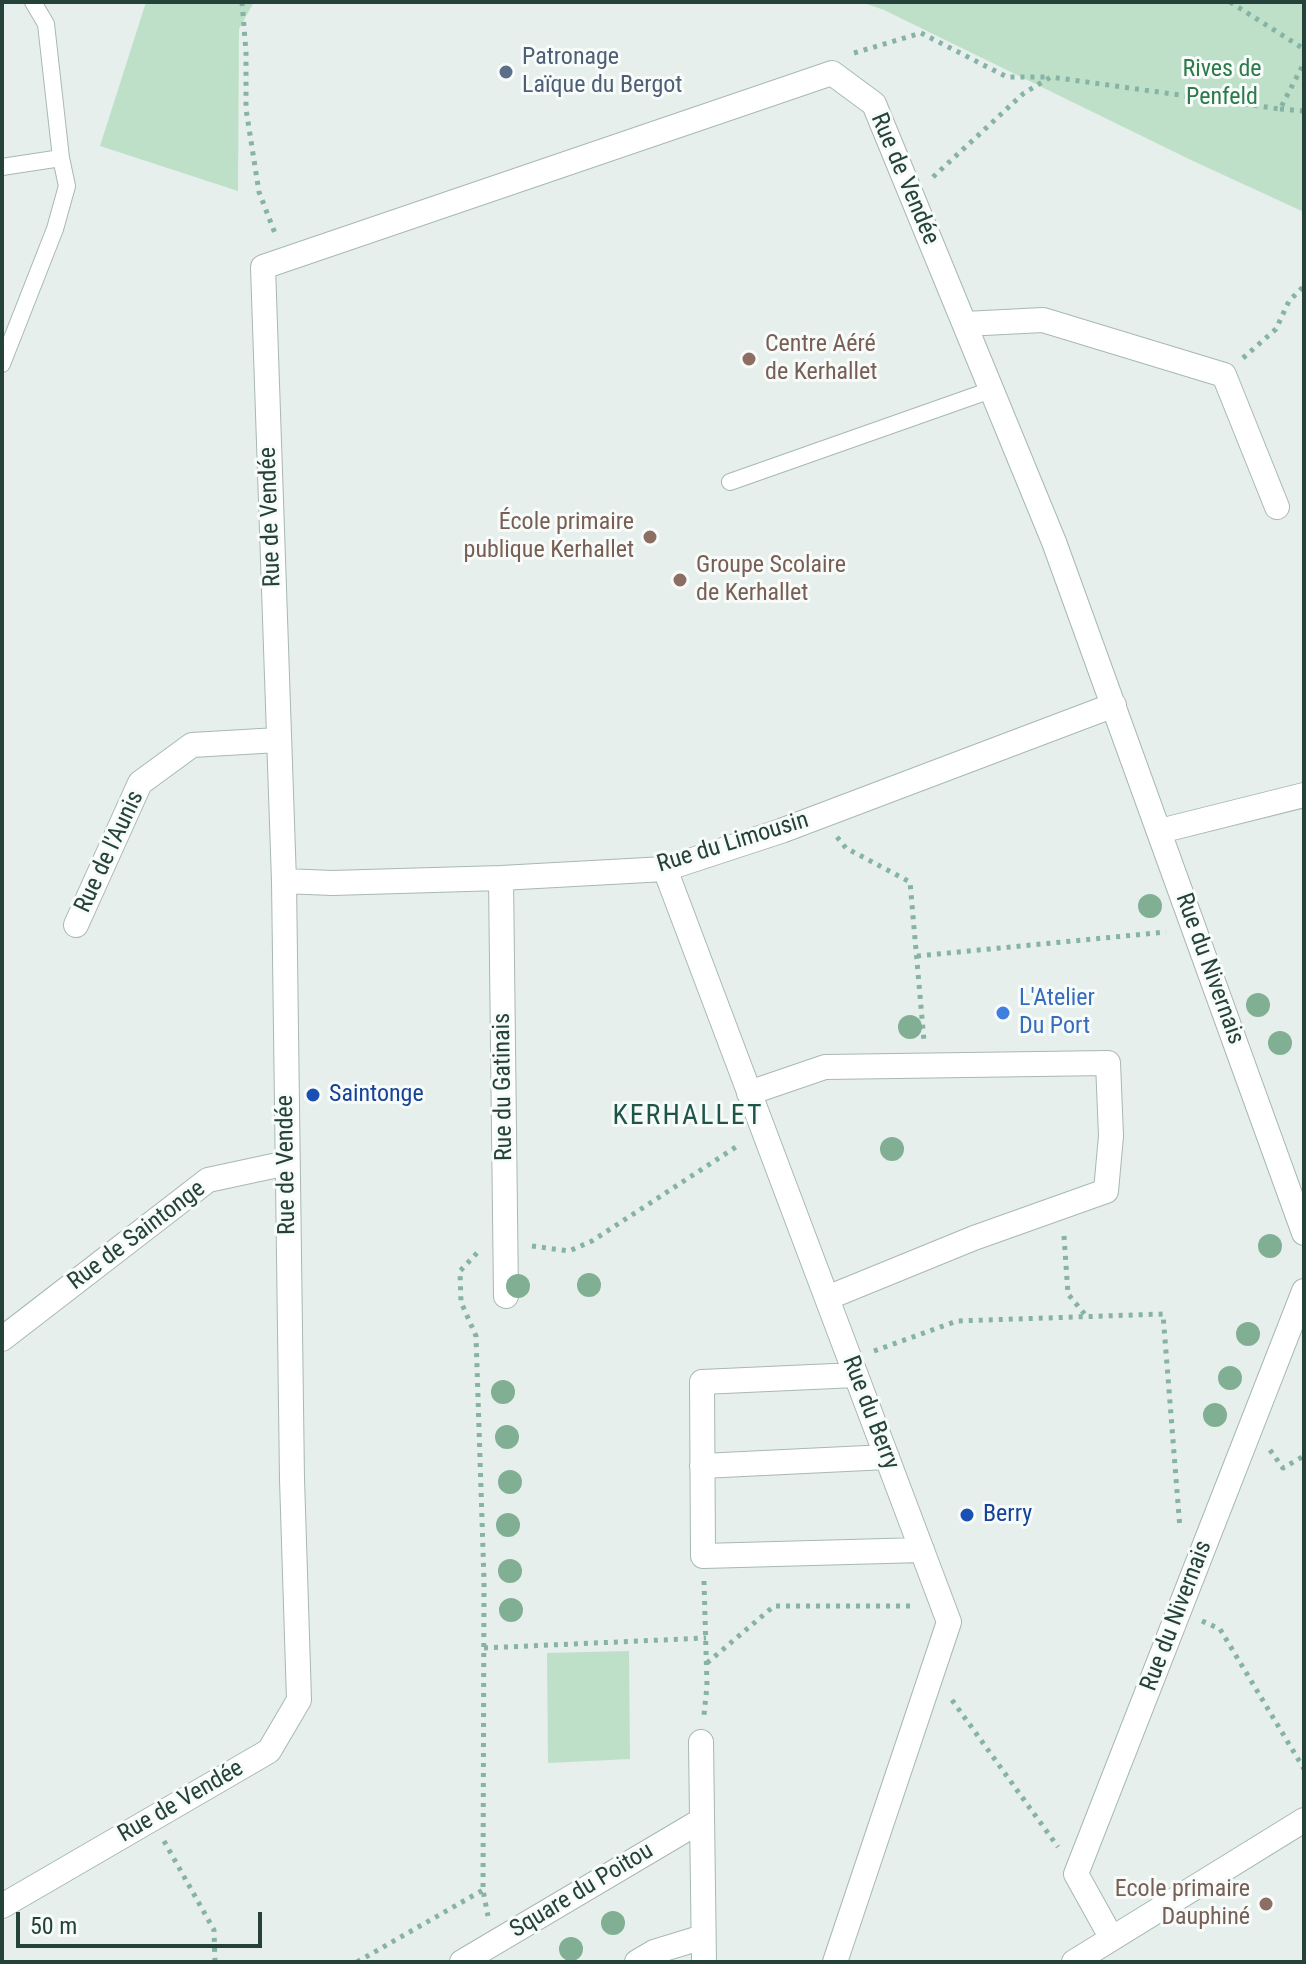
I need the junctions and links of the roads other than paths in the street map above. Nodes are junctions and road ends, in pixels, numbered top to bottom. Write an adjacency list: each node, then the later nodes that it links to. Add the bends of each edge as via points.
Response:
1 (33, 2): 2 (lane, via 46,24)
2 (61, 158): 3 (lane); 5 (lane, via 67,186 55,229)
3 (2, 167)
4 (965, 324): 6 (street, Rue de Vendée); 8 (street, via 1043,320 1224,375); 10 (street, Rue de Vendée, via 874,104 832,73 263,267)
5 (2, 364)
6 (991, 390): 7 (lane); 9 (street, Rue de Vendée)
7 (730, 482)
8 (1277, 507)
9 (1114, 705): 12 (street, Rue du Nivernais); 13 (street, Rue du Limousin)
10 (278, 740): 15 (street, Rue de Vendée); 16 (street, Rue de l'Aunis, via 192,745 140,783)
11 (1304, 795): 12 (street)
12 (1160, 831): 19 (street, Rue du Nivernais)
13 (665, 869): 14 (street, Rue du Limousin); 17 (street, Rue du Berry)
14 (501, 878): 15 (street, Rue du Limousin); 21 (street, Rue du Gatinais)
15 (284, 881): 18 (street, Rue de Vendée)
16 (76, 925)
17 (749, 1093): 22 (street, Rue du Berry); 22 (street, via 825,1067 1108,1063 1111,1136 1106,1191)
18 (287, 1163): 23 (street, Rue de Saintonge, via 208,1180); 31 (street, Rue de Vendée, via 299,1700 269,1751)
19 (1304, 1233)
20 (1304, 1291): 33 (street, Rue du Nivernais, via 1076,1874)
21 (506, 1296)
22 (827, 1298): 24 (street, Rue du Berry)
23 (2, 1339)
24 (853, 1367): 25 (street, Rue du Berry); 26 (street, via 702,1382)
25 (887, 1457): 26 (street); 27 (street, Rue du Berry)
26 (702, 1466): 27 (street, via 703,1556)
27 (922, 1550): 37 (street, Rue du Berry, via 949,1622)
28 (701, 1742): 29 (street)
29 (702, 1820): 32 (street); 34 (street, Square du Poitou)
30 (1304, 1820): 33 (street)
31 (2, 1906)
32 (703, 1937): 35 (street); 36 (street)
33 (1111, 1937): 38 (street)
34 (462, 1962)
35 (637, 1962)
36 (704, 1962)
37 (835, 1962)
38 (1074, 1962)

